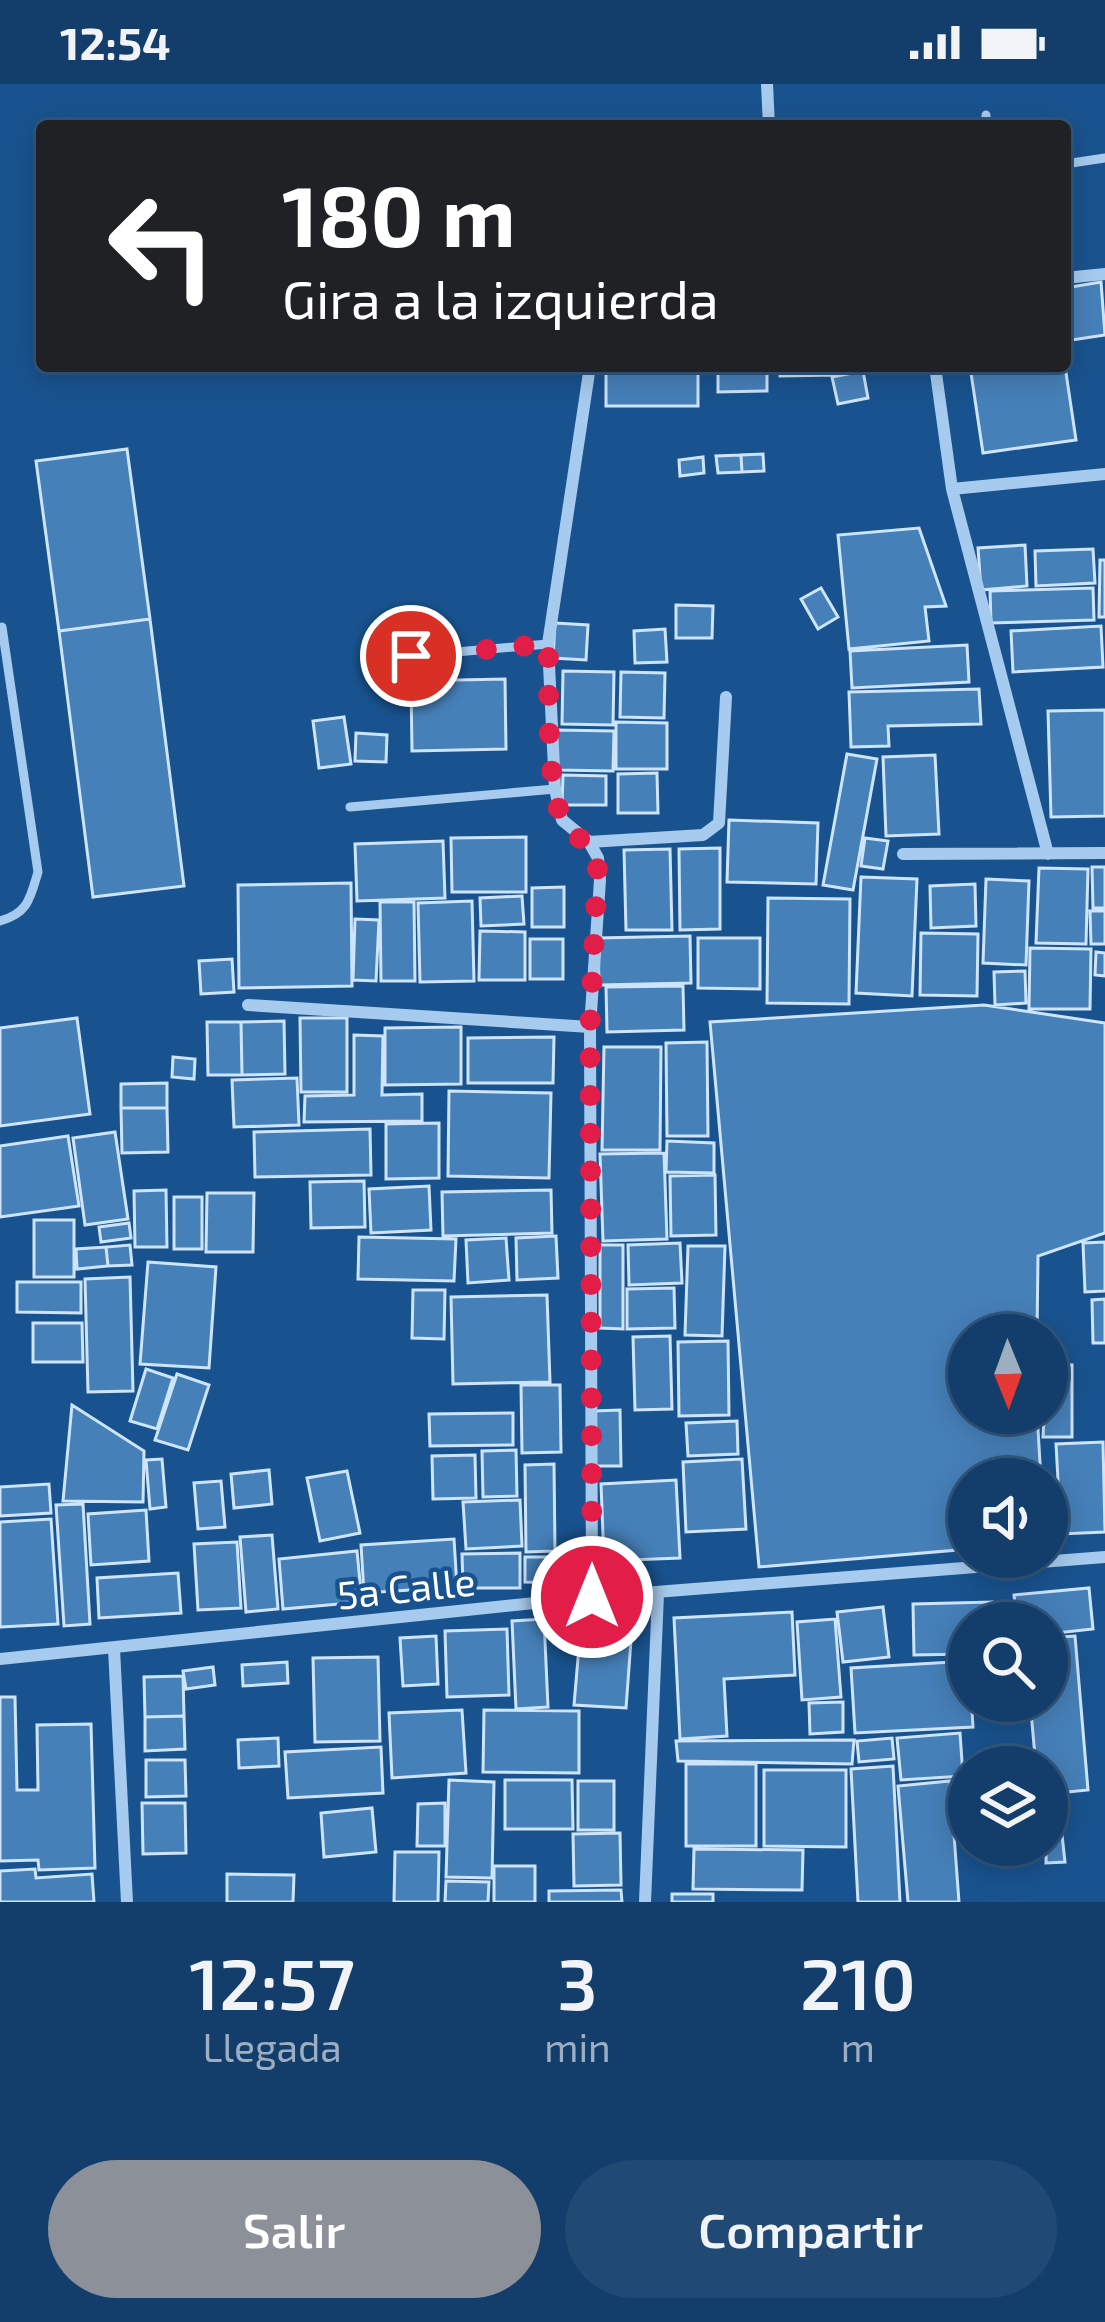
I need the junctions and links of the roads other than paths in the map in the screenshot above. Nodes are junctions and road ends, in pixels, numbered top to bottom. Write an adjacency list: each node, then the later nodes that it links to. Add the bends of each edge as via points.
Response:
1 (767, 84): 2 (street)
2 (769, 120)
3 (1105, 158): 4 (lane)
4 (1071, 163)
5 (1105, 274): 6 (street)
6 (1071, 277)
7 (589, 372): 12 (street)
8 (936, 372): 10 (street)
9 (1105, 474): 10 (street)
10 (952, 489): 20 (street)
11 (1, 624): 21 (lane, via 38,872 18,916)
12 (548, 644): 13 (lane); 15 (street)
13 (411, 656)
14 (726, 697): 17 (street, via 712,830)
15 (555, 789): 16 (lane); 17 (street, via 562,820)
16 (350, 807)
17 (589, 842): 23 (street, via 599,880)
18 (1105, 853): 20 (street)
19 (902, 854): 20 (street)
20 (1048, 854)
21 (0, 921)
22 (248, 1005): 23 (street)
23 (590, 1027): 26 (street)
24 (1105, 1556): 25 (street, 5a Calle)
25 (658, 1594): 26 (street, 5a Calle); 30 (street)
26 (592, 1597): 27 (street, 5a Calle)
27 (114, 1648): 28 (street, 5a Calle); 29 (street)
28 (0, 1659)
29 (128, 1902)
30 (645, 1902)

